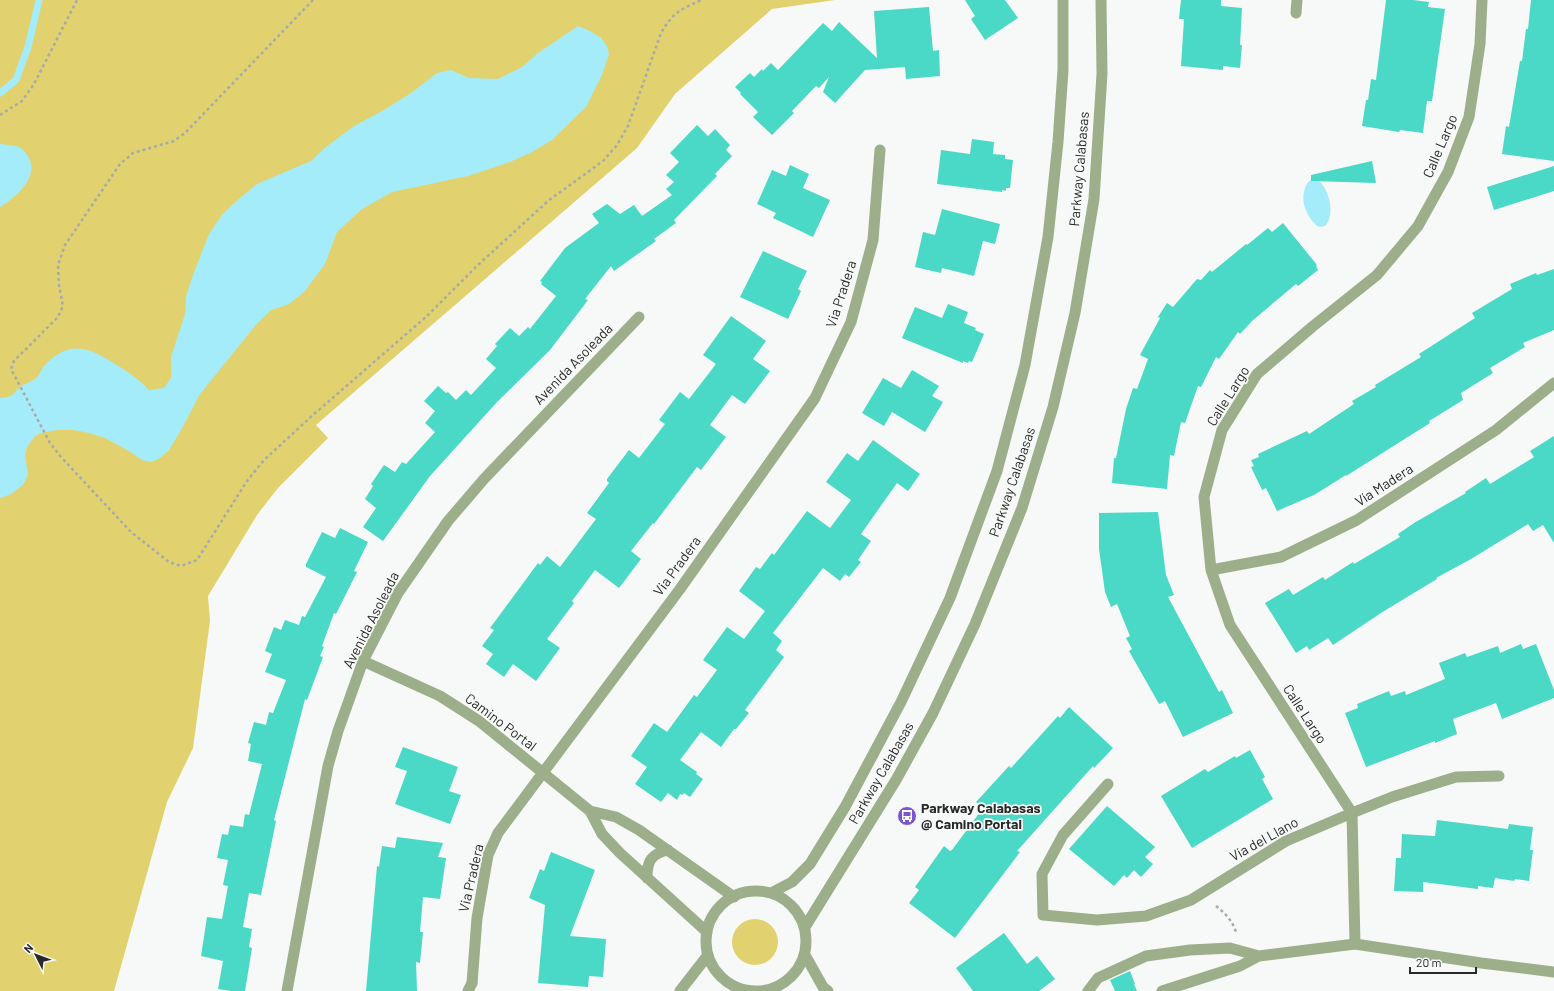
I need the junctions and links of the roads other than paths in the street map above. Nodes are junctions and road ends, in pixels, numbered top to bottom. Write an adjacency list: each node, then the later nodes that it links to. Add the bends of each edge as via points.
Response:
1 (1064, 0): 18 (street, Parkway Calabasas, via 1063,70 1048,237 1025,365 997,471 950,598 901,702 845,808 810,864 792,882)
2 (1101, 0): 20 (street, Parkway Calabasas, via 1102,74 1094,199 1075,313 1053,407 1022,508 975,624 933,713 896,780)
3 (1297, 0): 5 (street)
4 (1482, 0): 9 (street, Calle Largo, via 1480,44 1469,117 1448,172 1418,226 1378,275 1257,374 1222,430 1204,497)
5 (1296, 13)
6 (880, 150): 11 (street, Via Pradera, via 873,240 850,322 815,398 680,589)
7 (639, 317): 10 (street, Avenida Asoleada, via 484,479 448,521 398,593)
8 (1554, 383): 9 (street, Vía Madera, via 1496,430 1357,520 1281,557)
9 (1211, 570): 15 (street, Calle Largo, via 1230,625)
10 (363, 662): 11 (street, Camino Portal, via 447,700 479,721); 29 (street, Avenida Asoleada, via 328,766)
11 (543, 772): 14 (street, Camino Portal); 28 (street, Via Pradera, via 498,833 488,855 477,918)
12 (1499, 776): 15 (street, Vía del Llano, via 1456,777 1392,797)
13 (1108, 784): 15 (street, Vía del Llano, via 1063,835 1042,874 1043,915 1097,920 1146,916 1191,900 1286,841)
14 (590, 811): 16 (street, Camino Portal, via 616,817); 17 (street, Camino Portal, via 602,834)
15 (1352, 813): 22 (street)
16 (668, 850): 17 (street, via 659,852 651,859 647,868); 19 (street, Camino Portal)
17 (647, 878): 21 (street, Camino Portal)
18 (771, 893): 19 (street, via 756,891 741,893); 20 (street, via 786,900 794,908)
19 (734, 897): 21 (street, via 717,910)
20 (805, 927): 24 (street, via 807,941)
21 (707, 932): 23 (street)
22 (1355, 944): 25 (street); 26 (street)
23 (708, 955): 27 (street, via 721,977); 30 (street)
24 (804, 955): 32 (street, via 789,979); 33 (street)
25 (1259, 956): 34 (street, via 1230,948 1146,956 1098,978); 35 (street, via 1240,966)
26 (1554, 972)
27 (732, 985): 31 (street); 32 (street, via 746,990)
28 (470, 987)
29 (287, 991)
30 (680, 991)
31 (721, 991)
32 (765, 991)
33 (828, 991)
34 (1088, 991)
35 (1162, 991)

